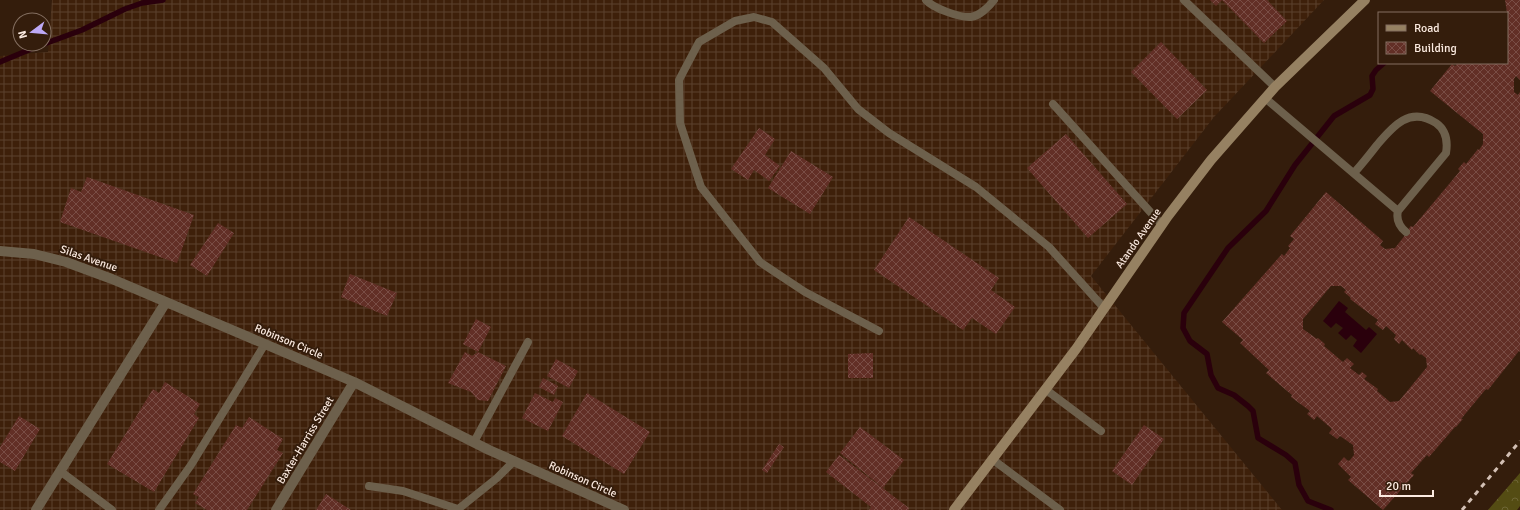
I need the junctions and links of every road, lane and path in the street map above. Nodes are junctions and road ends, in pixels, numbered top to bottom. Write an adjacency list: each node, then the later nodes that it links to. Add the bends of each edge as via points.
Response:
1 (926, 0): 2 (lane, via 944,12 971,17 988,8)
2 (994, 0)
3 (1184, 0): 5 (lane)
4 (1365, 0): 5 (main road, Atando Avenue)
5 (1275, 87): 6 (main road, Atando Avenue)
6 (1265, 98): 8 (lane); 10 (main road, Atando Avenue, via 1210,160)
7 (1053, 104): 10 (lane)
8 (1354, 173): 9 (lane); 9 (lane, via 1398,122 1418,116 1438,124 1446,137 1446,153)
9 (1398, 211): 11 (lane, via 1396,217)
10 (1162, 225): 14 (main road, Atando Avenue)
11 (1406, 232)
12 (0, 251): 13 (street, Silas Avenue, via 34,254 66,262)
13 (166, 302): 17 (street, Robinson Circle); 24 (street)
14 (1104, 308): 15 (lane, via 1049,247 976,187 889,133 858,109 824,68 772,22 754,17 735,20 699,42 680,80 680,123 701,186 760,262 805,292); 19 (main road, Atando Avenue)
15 (879, 331)
16 (528, 342): 21 (lane)
17 (265, 344): 18 (street, Robinson Circle); 28 (lane, via 191,465)
18 (354, 382): 21 (street, Robinson Circle); 29 (street, Baxter-Harriss Street)
19 (1045, 389): 20 (lane); 22 (main road, Atando Avenue)
20 (1101, 431)
21 (474, 442): 23 (street, Robinson Circle)
22 (992, 459): 32 (main road, Atando Avenue); 33 (lane)
23 (514, 461): 30 (lane); 31 (street, Robinson Circle)
24 (60, 471): 26 (street); 27 (lane)
25 (369, 486): 30 (lane, via 403,491)
26 (36, 510)
27 (112, 510)
28 (159, 510)
29 (276, 510)
30 (457, 510)
31 (624, 510)
32 (954, 510)
33 (1060, 510)

